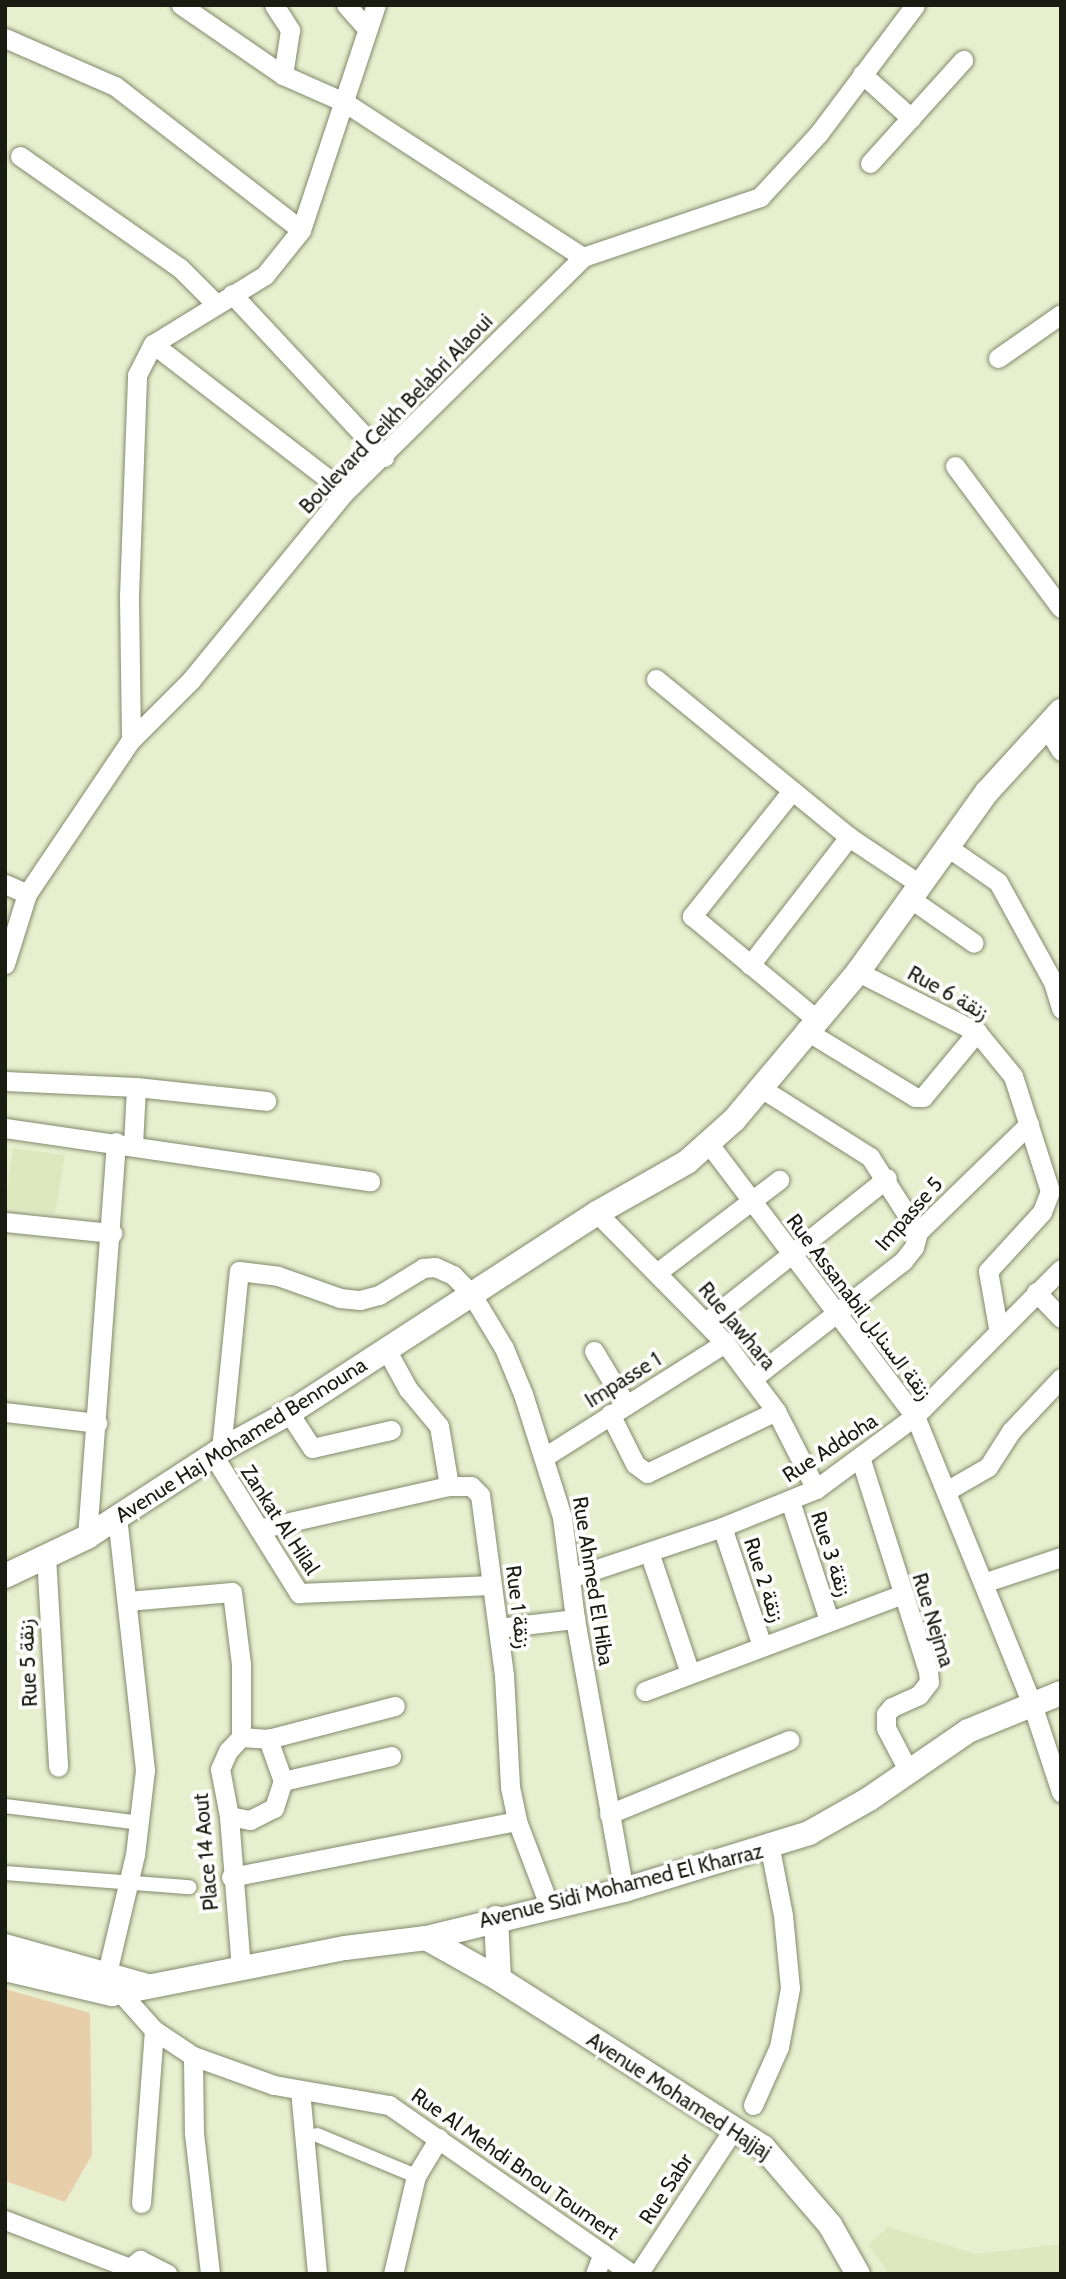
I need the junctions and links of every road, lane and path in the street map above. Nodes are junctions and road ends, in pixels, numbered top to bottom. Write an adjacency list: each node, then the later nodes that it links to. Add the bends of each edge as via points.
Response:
1 (181, 5): 10 (street)
2 (275, 5): 10 (street, via 290,30)
3 (346, 5): 6 (street)
4 (376, 5): 6 (street)
5 (905, 7): 9 (street, Boulevard Ceikh Belabri Alaoui)
6 (365, 26): 11 (street)
7 (5, 38): 15 (street, via 115,86)
8 (963, 60): 12 (street)
9 (862, 74): 12 (street); 16 (street, Boulevard Ceikh Belabri Alaoui, via 811,143 760,197)
10 (283, 75): 11 (street)
11 (344, 102): 15 (street); 16 (street)
12 (911, 118): 14 (street)
13 (20, 156): 17 (street)
14 (870, 163)
15 (301, 230): 17 (street, via 280,261)
16 (583, 257): 21 (street, Boulevard Ceikh Belabri Alaoui)
17 (224, 299): 19 (street); 21 (street)
18 (1061, 314): 20 (street)
19 (153, 344): 23 (street); 27 (street, via 137,375 135,409 129,596)
20 (998, 358)
21 (384, 457): 23 (street, Boulevard Ceikh Belabri Alaoui)
22 (955, 466): 24 (street)
23 (345, 492): 27 (street, Boulevard Ceikh Belabri Alaoui, via 191,680)
24 (1061, 608)
25 (656, 679): 29 (street)
26 (1054, 719): 28 (street); 31 (street, Avenue Haj Mohamed Bennouna)
27 (131, 740): 34 (street, Boulevard Ceikh Belabri Alaoui)
28 (1061, 751)
29 (792, 792): 30 (street); 37 (street, via 692,916)
30 (849, 837): 33 (street); 37 (street)
31 (946, 846): 33 (street, Avenue Haj Mohamed Bennouna); 39 (street, via 998,882 1053,982)
32 (5, 884): 34 (street)
33 (913, 890): 35 (street); 38 (street, Avenue Haj Mohamed Bennouna, via 886,937)
34 (27, 894): 36 (street, Boulevard Ceikh Belabri Alaoui)
35 (974, 943)
36 (5, 964)
37 (750, 965): 40 (street)
38 (858, 972): 40 (street, Avenue Haj Mohamed Bennouna); 41 (street, Rue 6 زنقة)
39 (1061, 1009)
40 (811, 1024): 41 (street, via 915,1097 923,1097); 44 (street, Avenue Haj Mohamed Bennouna)
41 (977, 1032): 46 (street, Rue 6 زنقة, via 1013,1076)
42 (5, 1081): 43 (street)
43 (136, 1087): 45 (street); 48 (street)
44 (761, 1088): 49 (street, Avenue Haj Mohamed Bennouna); 50 (street, via 858,1147)
45 (267, 1101)
46 (1029, 1124): 56 (street, Impasse 5); 66 (street, Rue 6 زنقة, via 1046,1173 1049,1202 988,1271)
47 (5, 1128): 48 (street)
48 (124, 1143): 52 (street); 57 (street)
49 (709, 1144): 53 (street, Rue Assanabil زنقة السنابل); 54 (street, Avenue Haj Mohamed Bennouna, via 687,1163)
50 (887, 1178): 56 (street); 58 (street)
51 (779, 1180): 53 (street)
52 (370, 1181)
53 (751, 1202): 58 (street, Rue Assanabil زنقة السنابل); 60 (street)
54 (597, 1213): 60 (street, Rue Jawhara); 62 (street, Avenue Haj Mohamed Bennouna)
55 (5, 1222): 57 (street)
56 (918, 1232): 63 (street, Impasse 5, via 914,1247 902,1261)
57 (112, 1233): 77 (street)
58 (791, 1255): 63 (street, Rue Assanabil زنقة السنابل); 65 (street)
59 (1061, 1269): 61 (street, Rue Addoha)
60 (659, 1271): 65 (street, Rue Jawhara)
61 (1036, 1292): 64 (street); 66 (street, Rue Addoha)
62 (472, 1295): 68 (street, Avenue Haj Mohamed Bennouna); 79 (street, Rue Ahmed El Hiba, via 453,1275 435,1267 423,1268 379,1295 360,1300 340,1298 278,1276 239,1271); 80 (street, Rue Ahmed El Hiba, via 504,1348)
63 (836, 1312): 71 (street, Impasse 5); 76 (street, Rue Assanabil زنقة السنابل)
64 (1061, 1318)
65 (706, 1322): 67 (street, Rue Jawhara)
66 (998, 1328): 76 (street, Rue Addoha)
67 (725, 1343): 71 (street, Rue Jawhara); 72 (street, Impasse 1)
68 (386, 1349): 75 (street, Avenue Haj Mohamed Bennouna); 82 (street, via 408,1389 439,1426)
69 (594, 1351): 72 (street)
70 (1061, 1378): 84 (street, via 1011,1431 988,1467)
71 (752, 1379): 73 (street, Rue Jawhara)
72 (618, 1409): 73 (street, via 635,1464 646,1473); 80 (street, Impasse 1)
73 (776, 1411): 83 (street, Rue Jawhara)
74 (5, 1412): 77 (street)
75 (289, 1413): 78 (street, via 312,1448); 79 (street, Avenue Haj Mohamed Bennouna)
76 (915, 1416): 81 (street, Rue Addoha); 84 (street, Rue Assanabil زنقة السنابل)
77 (97, 1423): 89 (street)
78 (391, 1430)
79 (217, 1453): 86 (street, Avenue Haj Mohamed Bennouna); 88 (street, Zankat Al Hilal)
80 (546, 1456): 94 (street, Rue Ahmed El Hiba, via 562,1517)
81 (861, 1460): 83 (street, Rue Addoha); 97 (street, Rue Nejma)
82 (449, 1486): 88 (street); 96 (street, Rue 1 زنقة, via 468,1485 478,1492)
83 (816, 1489): 85 (street, Rue Addoha)
84 (948, 1490): 95 (street, Rue Assanabil زنقة السنابل)
85 (790, 1501): 87 (street, Rue Addoha); 100 (street, Rue 3 زنقة)
86 (117, 1518): 89 (street, Avenue Haj Mohamed Bennouna); 98 (street)
87 (722, 1527): 90 (street, Rue Addoha); 102 (street, Rue 2 زنقة)
88 (259, 1529): 96 (street, Zankat Al Hilal, via 297,1591 318,1595)
89 (87, 1537): 91 (street, Avenue Haj Mohamed Bennouna)
90 (649, 1552): 94 (street, Rue Addoha); 103 (street)
91 (46, 1556): 93 (street, Avenue Haj Mohamed Bennouna); 112 (street, Rue 5 زنقة)
92 (1061, 1558): 95 (street)
93 (5, 1576)
94 (570, 1578): 99 (street, Rue Ahmed El Hiba)
95 (983, 1583): 106 (street, Rue Assanabil زنقة السنابل)
96 (492, 1585): 101 (street, Rue 1 زنقة)
97 (901, 1595): 100 (street); 113 (street, Rue Nejma, via 929,1679 919,1695 886,1714 886,1728)
98 (127, 1601): 108 (street, via 232,1592 239,1629); 120 (street, via 143,1721)
99 (575, 1619): 101 (street); 117 (street, Rue Ahmed El Hiba)
100 (829, 1620): 102 (street)
101 (498, 1628): 119 (street, Rue 1 زنقة, via 510,1787)
102 (761, 1646): 103 (street)
103 (690, 1673): 104 (street)
104 (645, 1691)
105 (1061, 1693): 106 (street, Avenue Sidi Mohamed El Kharraz)
106 (1032, 1704): 113 (street, Avenue Sidi Mohamed El Kharraz, via 968,1731); 115 (street, Rue Assanabil زنقة السنابل)
107 (395, 1706): 109 (street)
108 (241, 1737): 109 (street); 118 (street, Place 14 Aout, via 220,1769)
109 (268, 1739): 114 (street)
110 (789, 1740): 117 (street)
111 (391, 1756): 114 (street)
112 (58, 1767)
113 (908, 1770): 121 (street, Avenue Sidi Mohamed El Kharraz, via 832,1822)
114 (283, 1781): 118 (street, via 274,1808 250,1819)
115 (1061, 1792)
116 (5, 1806): 120 (street)
117 (609, 1814): 126 (street, Rue Ahmed El Hiba)
118 (229, 1815): 123 (street, Place 14 Aout)
119 (517, 1821): 123 (street); 127 (street, Rue 1 زنقة)
120 (141, 1823): 124 (street)
121 (769, 1849): 126 (street, Avenue Sidi Mohamed El Kharraz); 138 (street, via 785,1927 790,1988 779,2047)
122 (5, 1873): 124 (street)
123 (231, 1877): 132 (street, Place 14 Aout)
124 (130, 1880): 125 (street); 134 (street)
125 (189, 1887)
126 (624, 1889): 127 (street, Avenue Sidi Mohamed El Kharraz)
127 (550, 1908): 128 (street, Avenue Sidi Mohamed El Kharraz)
128 (496, 1918): 129 (street, Avenue Sidi Mohamed El Kharraz); 133 (street)
129 (426, 1938): 132 (street, Avenue Sidi Mohamed El Kharraz, via 345,1948); 133 (street, Avenue Mohamed Hajjaj)
130 (5, 1946): 134 (street, Avenue Sidi Mohamed El Kharraz)
131 (5, 1969): 134 (street, Avenue Sidi Mohamed El Kharraz, via 87,1990)
132 (241, 1969): 134 (street, Avenue Sidi Mohamed El Kharraz, via 148,1986)
133 (499, 1979): 139 (street, Avenue Mohamed Hajjaj)
134 (117, 1981): 135 (street, Rue Al Mehdi Bnou Toumert)
135 (154, 2030): 136 (street, Rue Al Mehdi Bnou Toumert); 143 (street)
136 (193, 2056): 137 (street, Rue Al Mehdi Bnou Toumert, via 244,2077); 148 (street, via 194,2133)
137 (300, 2090): 141 (street, Rue Al Mehdi Bnou Toumert, via 389,2105); 149 (street)
138 (753, 2105)
139 (733, 2130): 153 (street, Rue Sabr); 154 (street, Avenue Mohamed Hajjaj, via 763,2147 784,2167 830,2225)
140 (317, 2135): 142 (street)
141 (439, 2138): 142 (street); 145 (street, Rue Al Mehdi Bnou Toumert)
142 (416, 2176): 150 (street)
143 (141, 2203)
144 (5, 2220): 146 (street)
145 (603, 2253): 151 (street); 152 (street, Rue Al Mehdi Bnou Toumert)
146 (129, 2271): 147 (street, via 140,2260)
147 (168, 2274)
148 (210, 2274)
149 (317, 2274)
150 (393, 2274)
151 (595, 2274)
152 (632, 2274)
153 (638, 2274)
154 (858, 2274)

